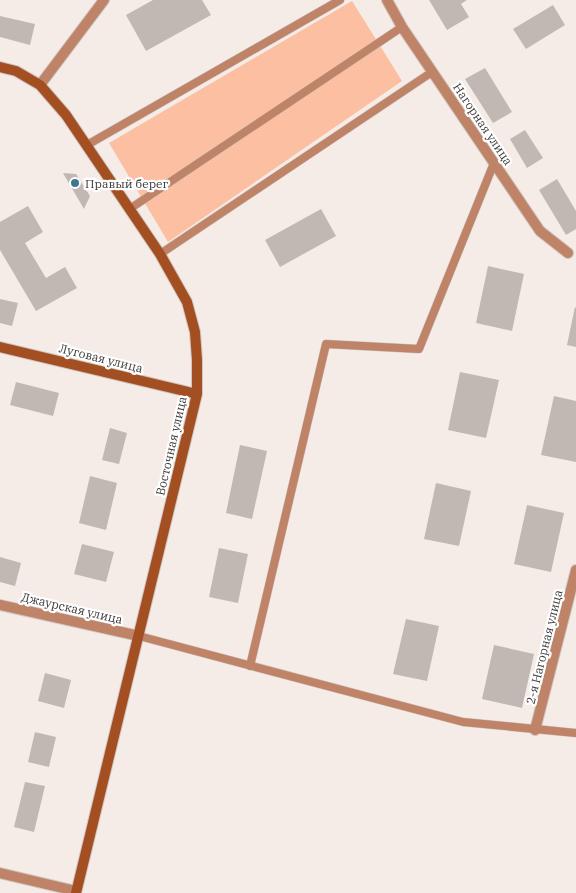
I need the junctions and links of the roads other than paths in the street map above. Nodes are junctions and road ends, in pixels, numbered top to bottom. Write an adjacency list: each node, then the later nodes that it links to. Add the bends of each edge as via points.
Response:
1 (104, 0): 7 (street)
2 (340, 0): 8 (lane)
3 (387, 0): 4 (street, Нагорная улица)
4 (402, 27): 6 (street, Нагорная улица); 10 (lane)
5 (0, 67): 7 (main road, Восточная улица, via 16,71)
6 (432, 72): 9 (street, Нагорная улица); 12 (lane)
7 (40, 85): 8 (main road, Восточная улица)
8 (87, 145): 10 (main road, Восточная улица)
9 (494, 163): 11 (street, Нагорная улица, via 540,231); 18 (lane, via 419,348 326,344)
10 (131, 208): 12 (main road, Восточная улица)
11 (573, 251)
12 (160, 254): 14 (main road, Восточная улица, via 187,302 195,332)
13 (0, 346): 14 (main road, Луговая улица)
14 (197, 394): 17 (main road, Восточная улица)
15 (576, 570): 19 (street, 2-я Нагорная улица)
16 (0, 605): 17 (street, Джаурская улица)
17 (139, 636): 18 (lane); 22 (main road, Восточная улица)
18 (250, 666): 19 (lane, via 463,722)
19 (535, 730): 20 (lane)
20 (576, 734)
21 (0, 873): 22 (street)
22 (76, 892)

